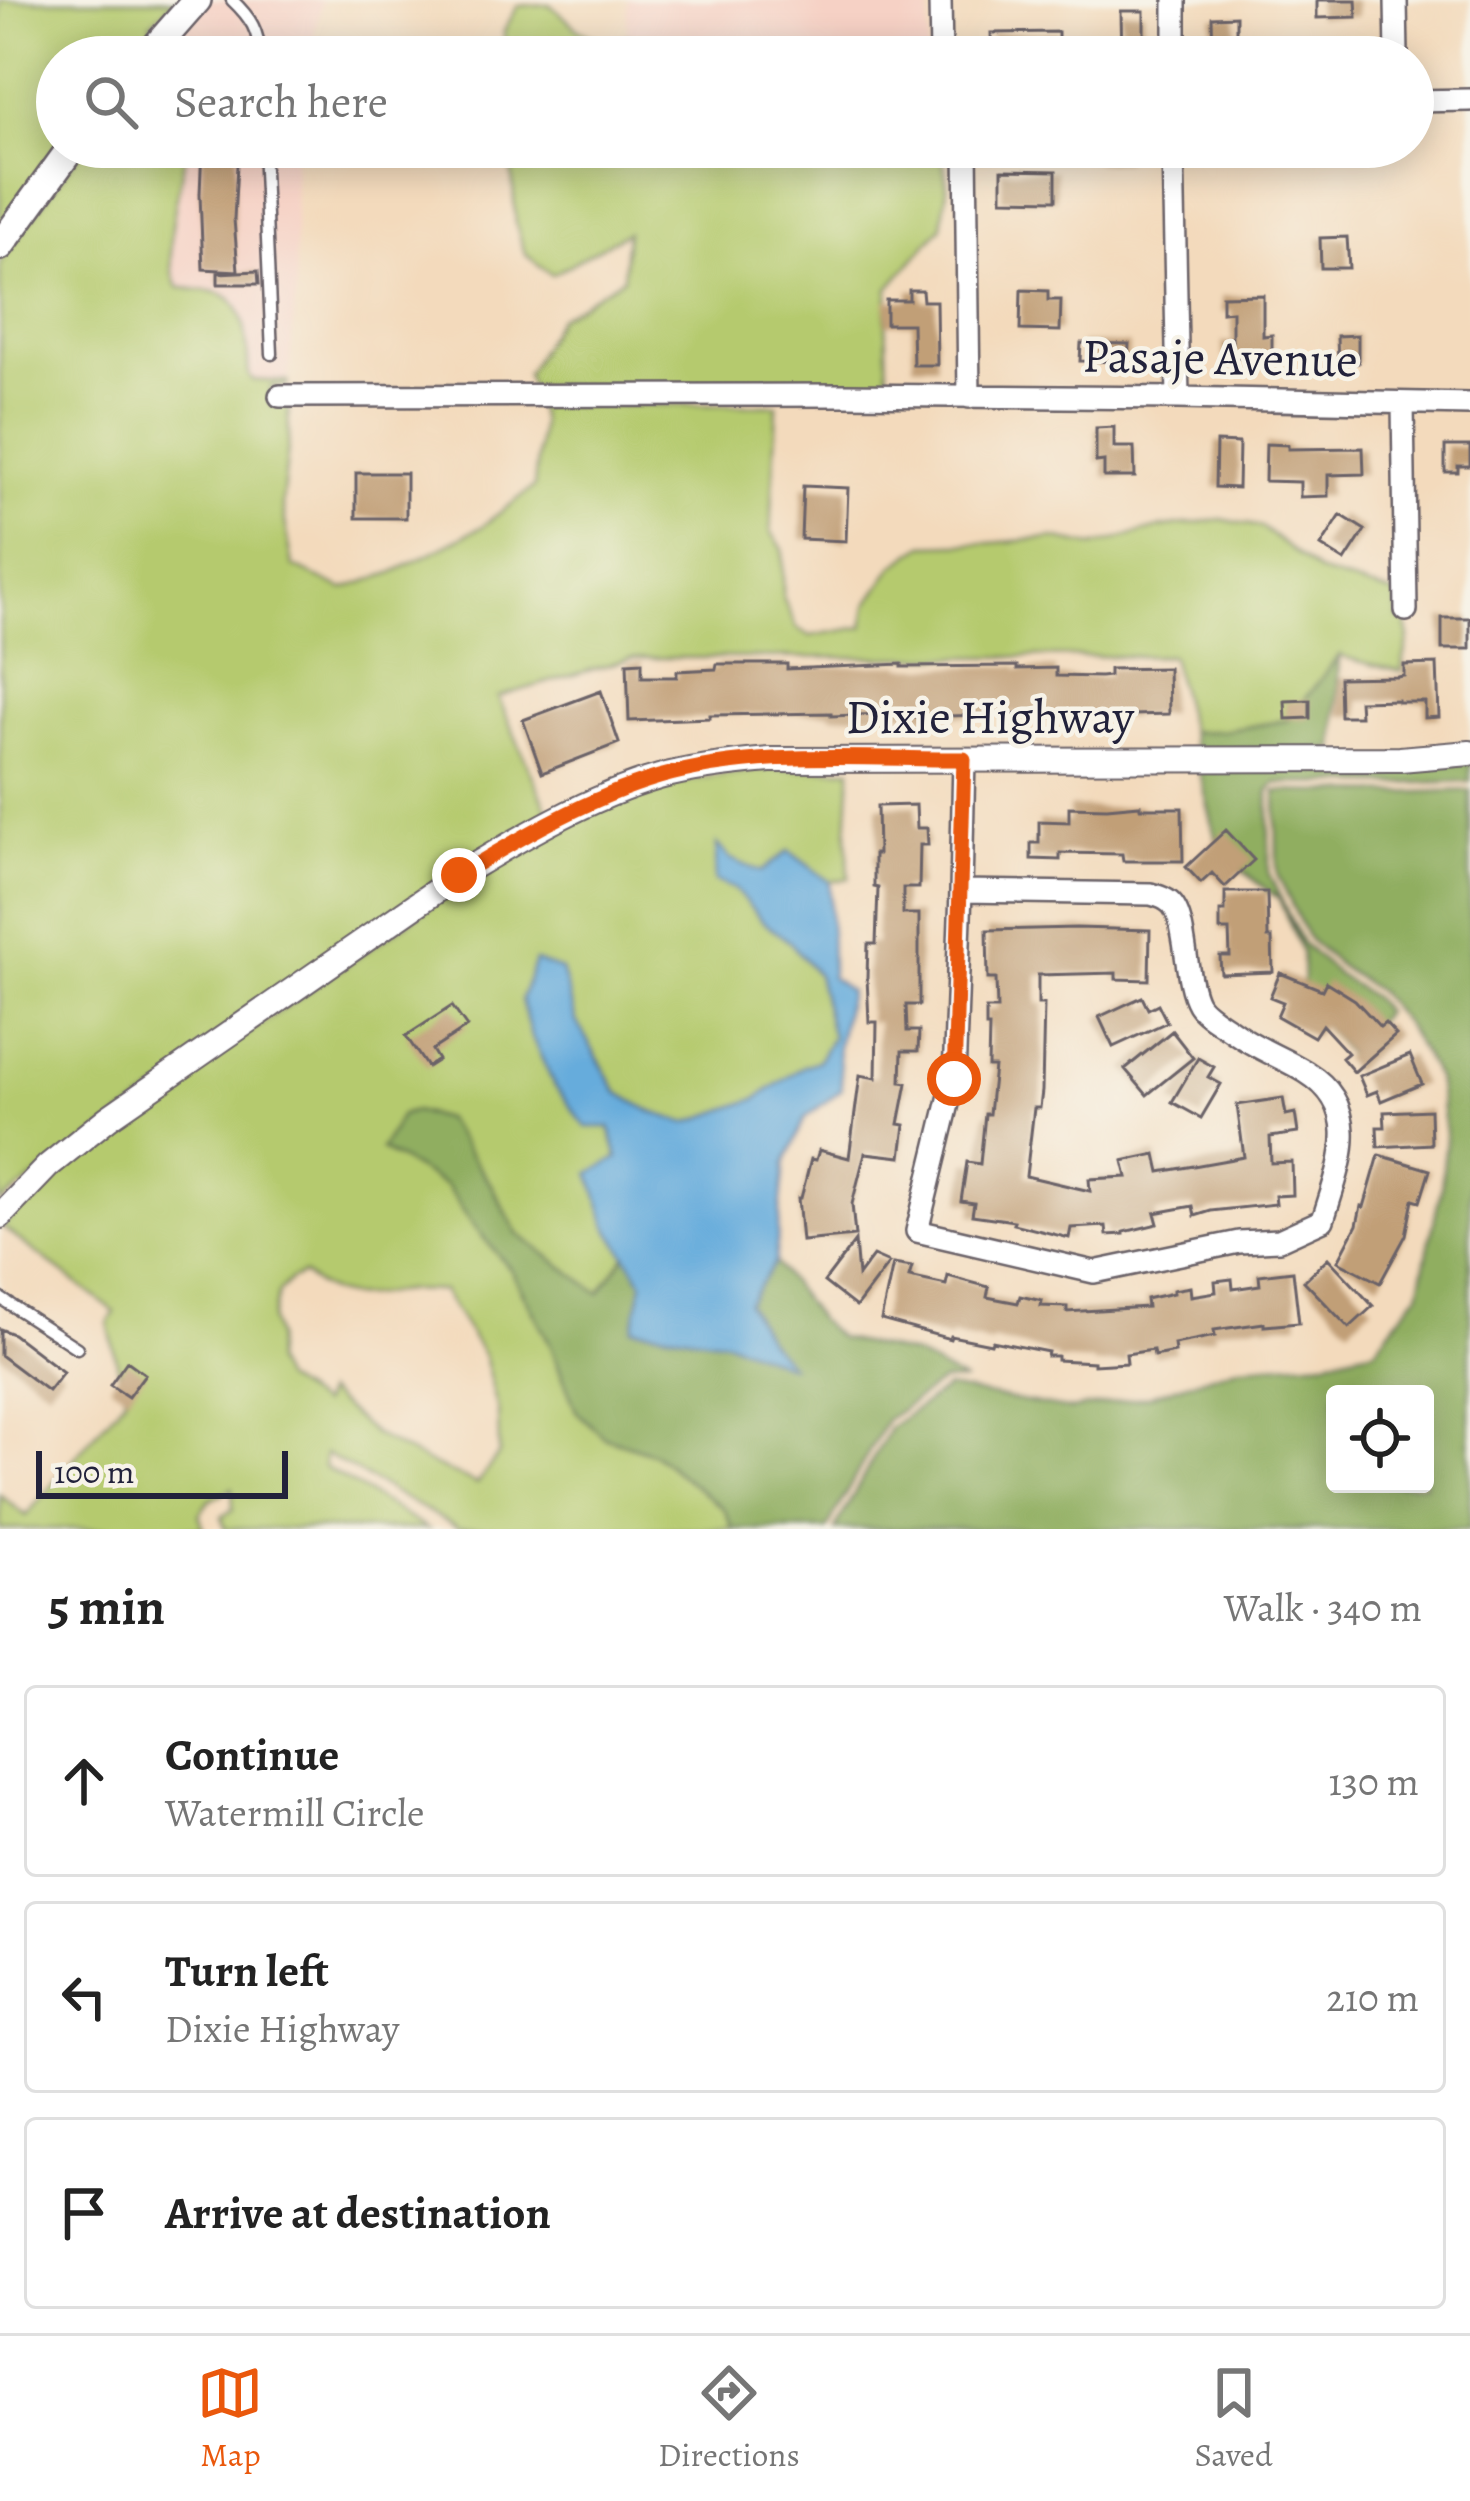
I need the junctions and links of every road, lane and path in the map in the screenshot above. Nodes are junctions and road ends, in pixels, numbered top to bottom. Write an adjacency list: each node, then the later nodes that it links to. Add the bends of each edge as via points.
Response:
1 (197, 0): 6 (main road)
2 (232, 0): 7 (lane)
3 (940, 0): 8 (street)
4 (1175, 0): 9 (street)
5 (1396, 0): 10 (street)
6 (165, 36)
7 (259, 36)
8 (941, 36)
9 (1175, 36)
10 (1397, 36)
11 (1470, 100): 12 (street)
12 (1434, 101)
13 (57, 168): 17 (main road)
14 (264, 168): 18 (lane)
15 (966, 168): 20 (street)
16 (1173, 168): 21 (street)
17 (0, 246)
18 (272, 354)
19 (280, 396): 20 (street, Pasaje Avenue)
20 (969, 397): 21 (street, Pasaje Avenue)
21 (1178, 398): 22 (street, Pasaje Avenue)
22 (1402, 403): 23 (street, Pasaje Avenue); 24 (street)
23 (1470, 404)
24 (1406, 610)
25 (1470, 753): 26 (street, Dixie Highway)
26 (964, 759): 27 (street); 28 (street, Dixie Highway, via 716,765 585,806 459,875 108,1118)
27 (961, 891): 27 (street, via 1151,894 1171,902 1181,916 1199,1007 1310,1073 1334,1099 1345,1129 1323,1220 1279,1240 1094,1272 917,1231 954,1079)
28 (0, 1216)
29 (0, 1298): 30 (lane)
30 (77, 1348)

